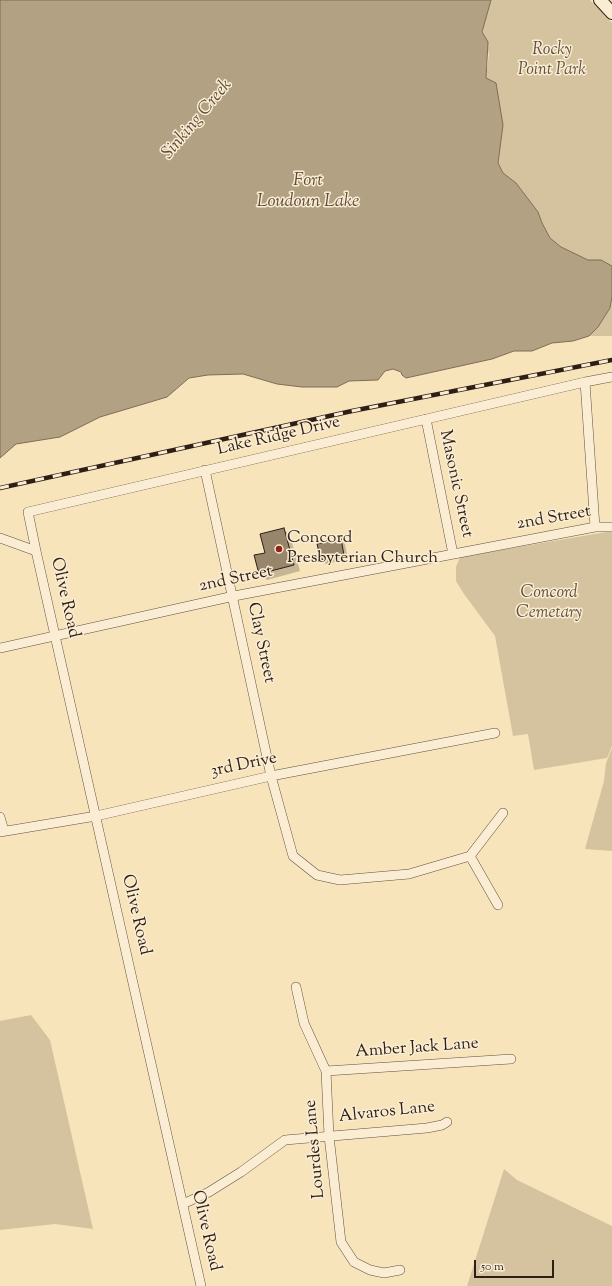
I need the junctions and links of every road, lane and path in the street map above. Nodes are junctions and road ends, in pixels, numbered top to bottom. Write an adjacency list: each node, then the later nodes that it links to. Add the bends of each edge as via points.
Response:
1 (600, 0): 2 (main road)
2 (612, 13)
3 (612, 377): 4 (street, Lake Ridge Drive)
4 (585, 382): 5 (street, Lake Ridge Drive); 7 (street)
5 (426, 419): 6 (street, Lake Ridge Drive); 11 (street, Masonic Street)
6 (205, 470): 10 (street, Lake Ridge Drive, via 28,512); 12 (street, Clay Street)
7 (595, 527): 8 (street, 2nd Street); 11 (street, 2nd Street)
8 (612, 527)
9 (0, 538): 10 (street)
10 (36, 550): 13 (street, Olive Road)
11 (453, 554): 12 (street, 2nd Street)
12 (234, 596): 13 (street, 2nd Street); 16 (street, Clay Street)
13 (56, 635): 14 (street, 2nd Street); 18 (street, Olive Road)
14 (0, 648)
15 (495, 733): 16 (street, 3rd Drive)
16 (271, 776): 18 (street, 3rd Drive); 21 (street, Clay Street, via 293,856 317,875 340,880 410,874)
17 (503, 812): 21 (street)
18 (96, 816): 20 (street, 3rd Drive); 28 (street, Olive Road)
19 (0, 817): 20 (street)
20 (2, 831)
21 (470, 856): 22 (street)
22 (498, 904)
23 (296, 987): 25 (street, Lourdes Lane, via 304,1023)
24 (511, 1059): 25 (street, Amber Jack Lane)
25 (326, 1071): 27 (street, Lourdes Lane)
26 (447, 1122): 27 (street, Alvaros Lane, via 427,1128)
27 (329, 1136): 28 (street, Alvaros Lane, via 285,1140 215,1188); 29 (street, Lourdes Lane, via 341,1242 354,1262 370,1270)
28 (182, 1204): 30 (street, Olive Road)
29 (400, 1270)
30 (201, 1286)

